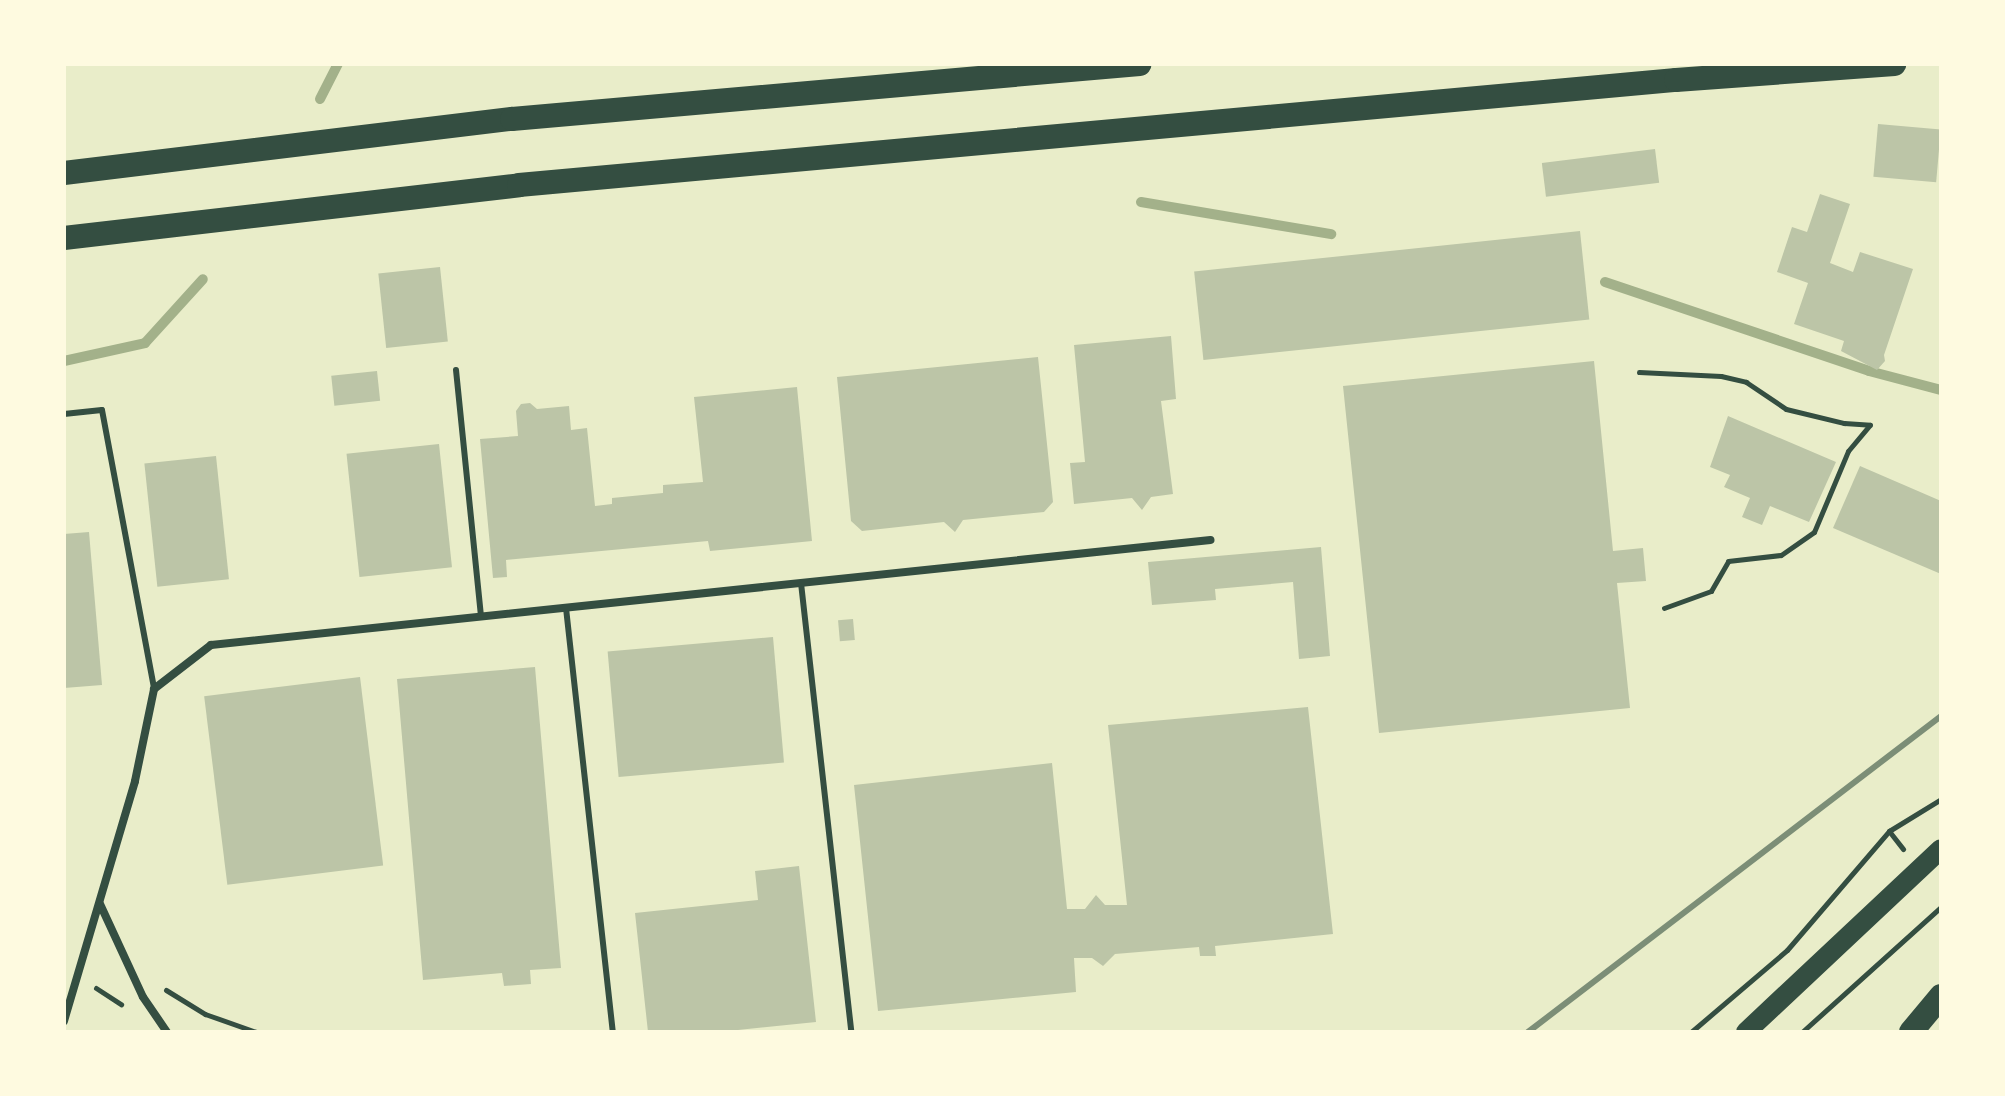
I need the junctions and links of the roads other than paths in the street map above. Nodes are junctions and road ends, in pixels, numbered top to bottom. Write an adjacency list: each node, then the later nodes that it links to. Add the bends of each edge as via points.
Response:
1 (1140, 64): 3 (highway, via 512,119)
2 (1894, 64): 4 (highway, via 535,183)
3 (64, 173)
4 (64, 238)
5 (456, 370): 10 (lane)
6 (64, 414): 11 (lane, via 102,410)
7 (1210, 540): 8 (street)
8 (801, 583): 9 (street); 18 (lane)
9 (566, 608): 10 (street); 17 (lane)
10 (481, 617): 11 (street, via 211,645)
11 (154, 689): 13 (street, via 135,781)
12 (1941, 849): 19 (main road)
13 (99, 903): 15 (street); 16 (street, via 143,997)
14 (1941, 996): 20 (highway)
15 (64, 1021)
16 (167, 1032)
17 (613, 1032)
18 (851, 1032)
19 (1746, 1032)
20 (1911, 1032)

